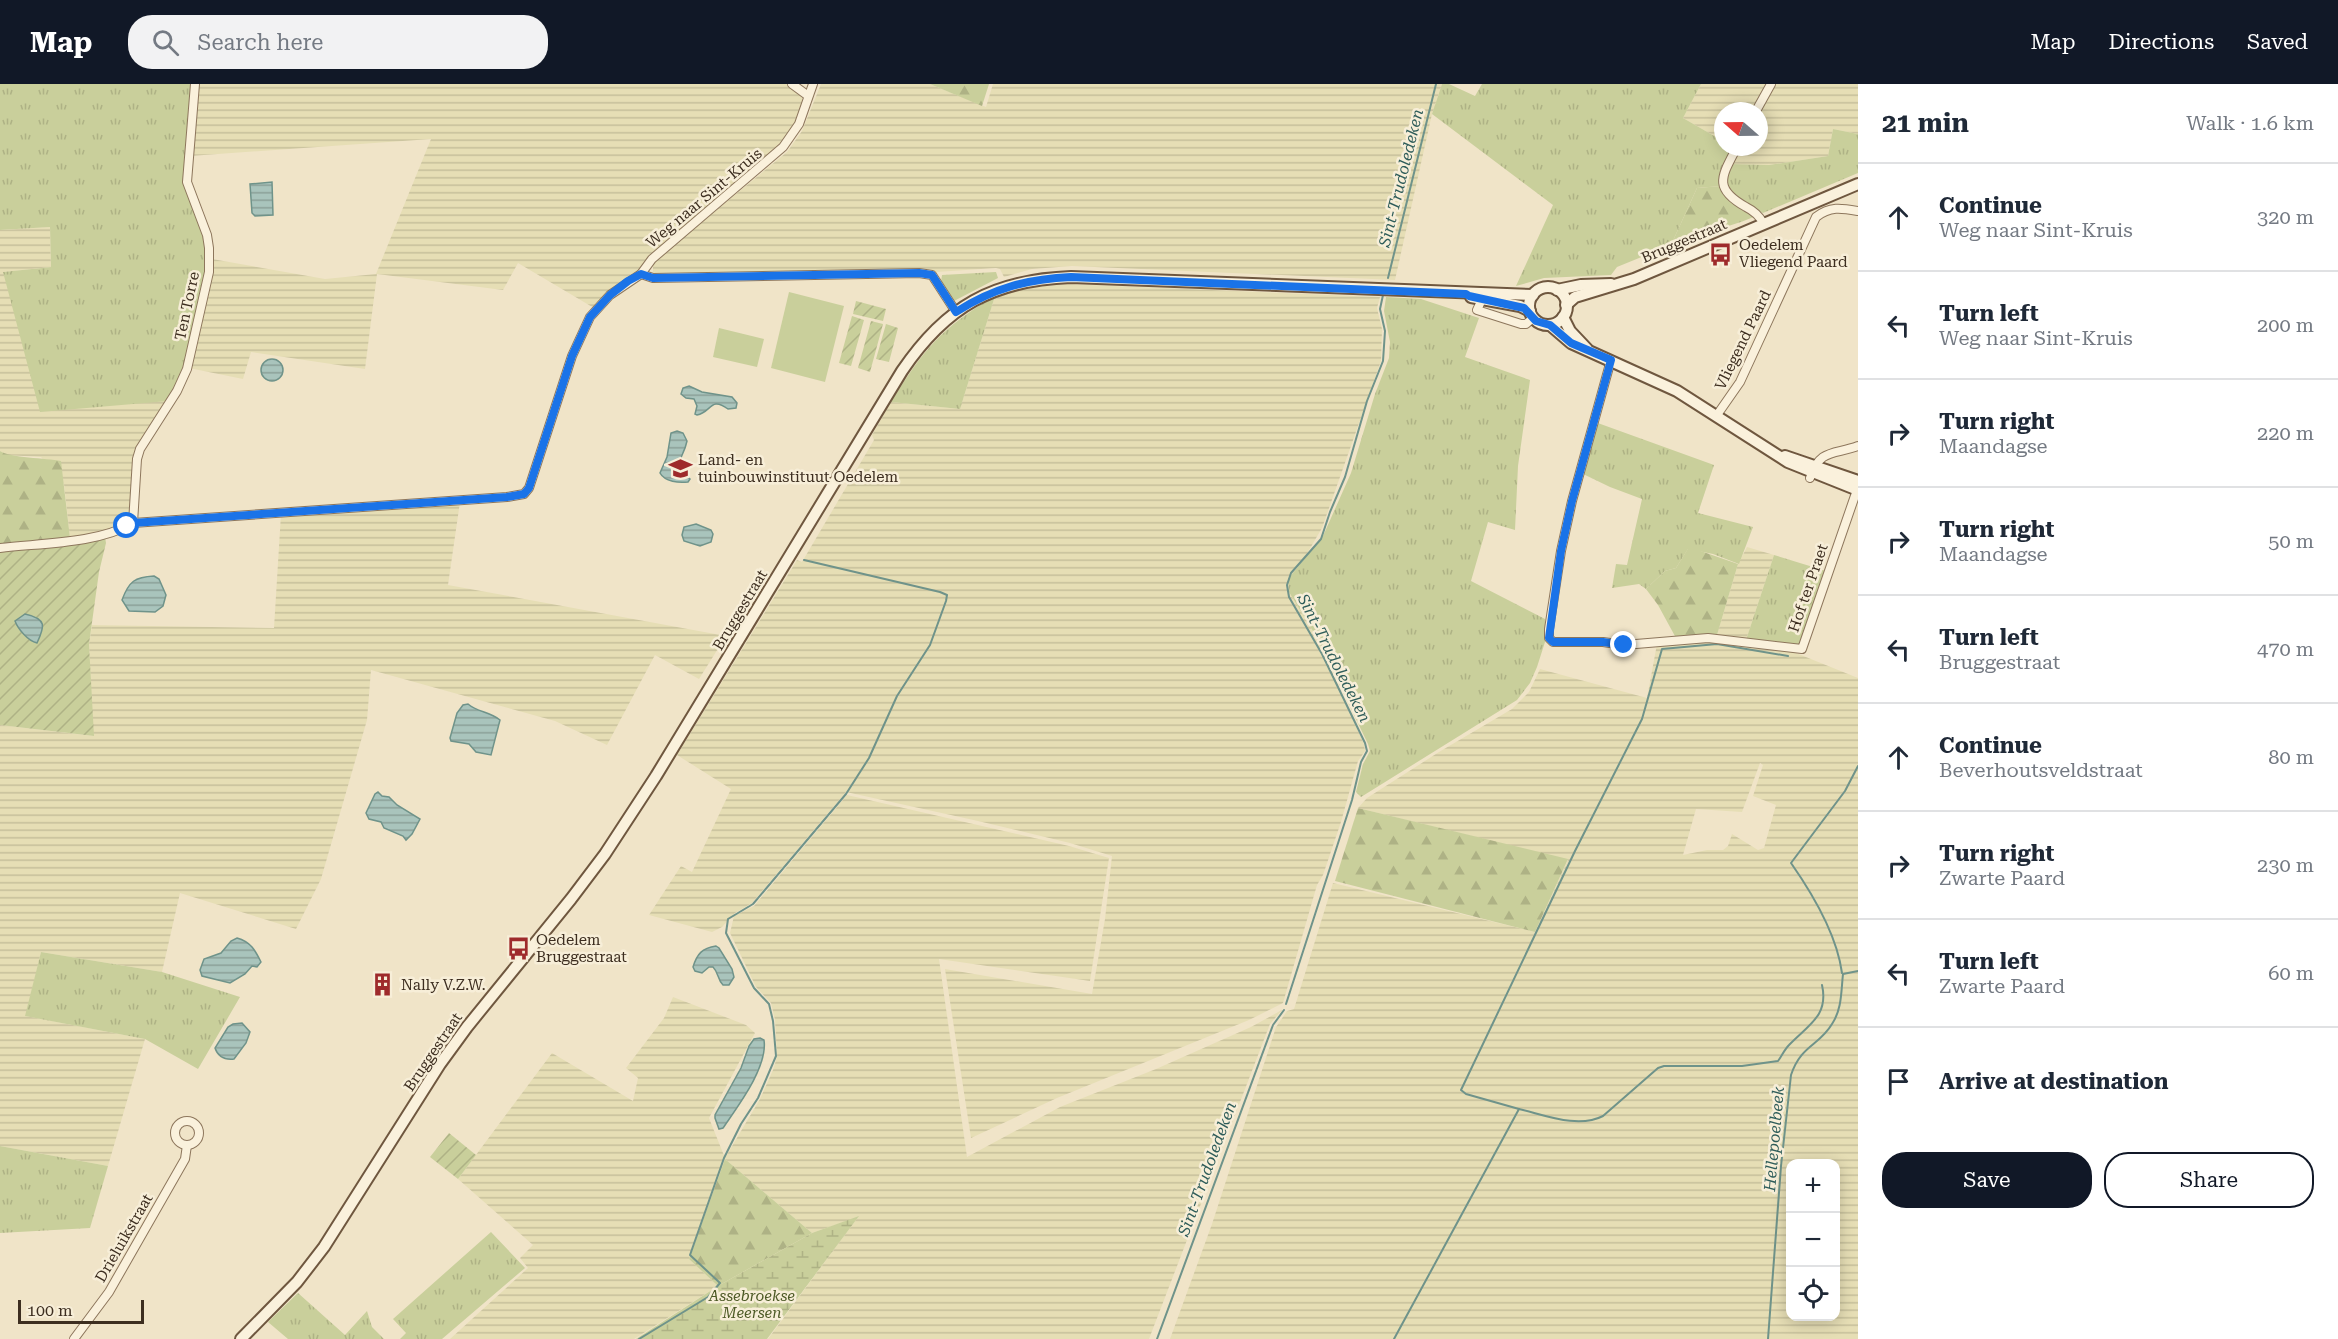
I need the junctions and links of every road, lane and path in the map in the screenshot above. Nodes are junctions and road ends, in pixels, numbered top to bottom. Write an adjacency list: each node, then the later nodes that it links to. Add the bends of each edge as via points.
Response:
1 (195, 84): 27 (street, Ten Torre, via 187,182 207,235 209,272 187,369 140,448)
2 (792, 84): 5 (street)
3 (813, 84): 5 (street, Weg naar Sint-Kruis)
4 (1771, 84): 6 (street)
5 (807, 95): 11 (street, Weg naar Sint-Kruis, via 799,124 783,147 652,259)
6 (1761, 102)
7 (1733, 156): 10 (street, Bruggestraat, via 1723,186 1729,196 1756,213)
8 (1858, 184): 10 (main road, Bruggestraat)
9 (1858, 211): 23 (street, Vliegend Paard, via 1828,209 1816,217 1740,382)
10 (1763, 223): 12 (main road, Bruggestraat)
11 (641, 274): 17 (street, via 653,278 919,273 932,275); 27 (street, Weg naar Sint-Kruis, via 610,295 590,317 572,356 524,494)
12 (1617, 284): 13 (main road, Bruggestraat); 16 (main road, Bruggestraat, via 1575,297)
13 (1557, 290): 14 (main road, via 1545,288); 16 (main road)
14 (1533, 295): 15 (main road, Bruggestraat); 18 (main road)
15 (1483, 296): 17 (main road, Bruggestraat, via 1469,292 1071,277 1021,282 986,294); 18 (main road, Bruggestraat, via 1520,306); 18 (street, via 1477,310 1521,324 1526,324)
16 (1566, 305): 19 (main road)
17 (956, 312): 31 (main road, Bruggestraat, via 930,333 902,371 656,777 605,854 437,1069 318,1256)
18 (1531, 315): 20 (main road)
19 (1563, 317): 20 (main road); 21 (main road)
20 (1550, 325): 21 (main road, via 1571,343)
21 (1587, 349): 22 (main road)
22 (1611, 360): 23 (main road); 26 (street, Hof ter Praet, via 1567,521 1554,590 1549,638 1553,642 1624,645 1716,638 1802,649)
23 (1717, 415): 25 (main road, via 1788,462)
24 (1858, 446): 25 (street, via 1823,456)
25 (1812, 472): 26 (main road)
26 (1858, 486)
27 (133, 523): 28 (street, Weg naar Sint-Kruis, via 89,538)
28 (0, 548)
29 (187, 1145): 30 (street, Drieluikstraat, via 185,1159 109,1292)
30 (74, 1339)
31 (241, 1339)

